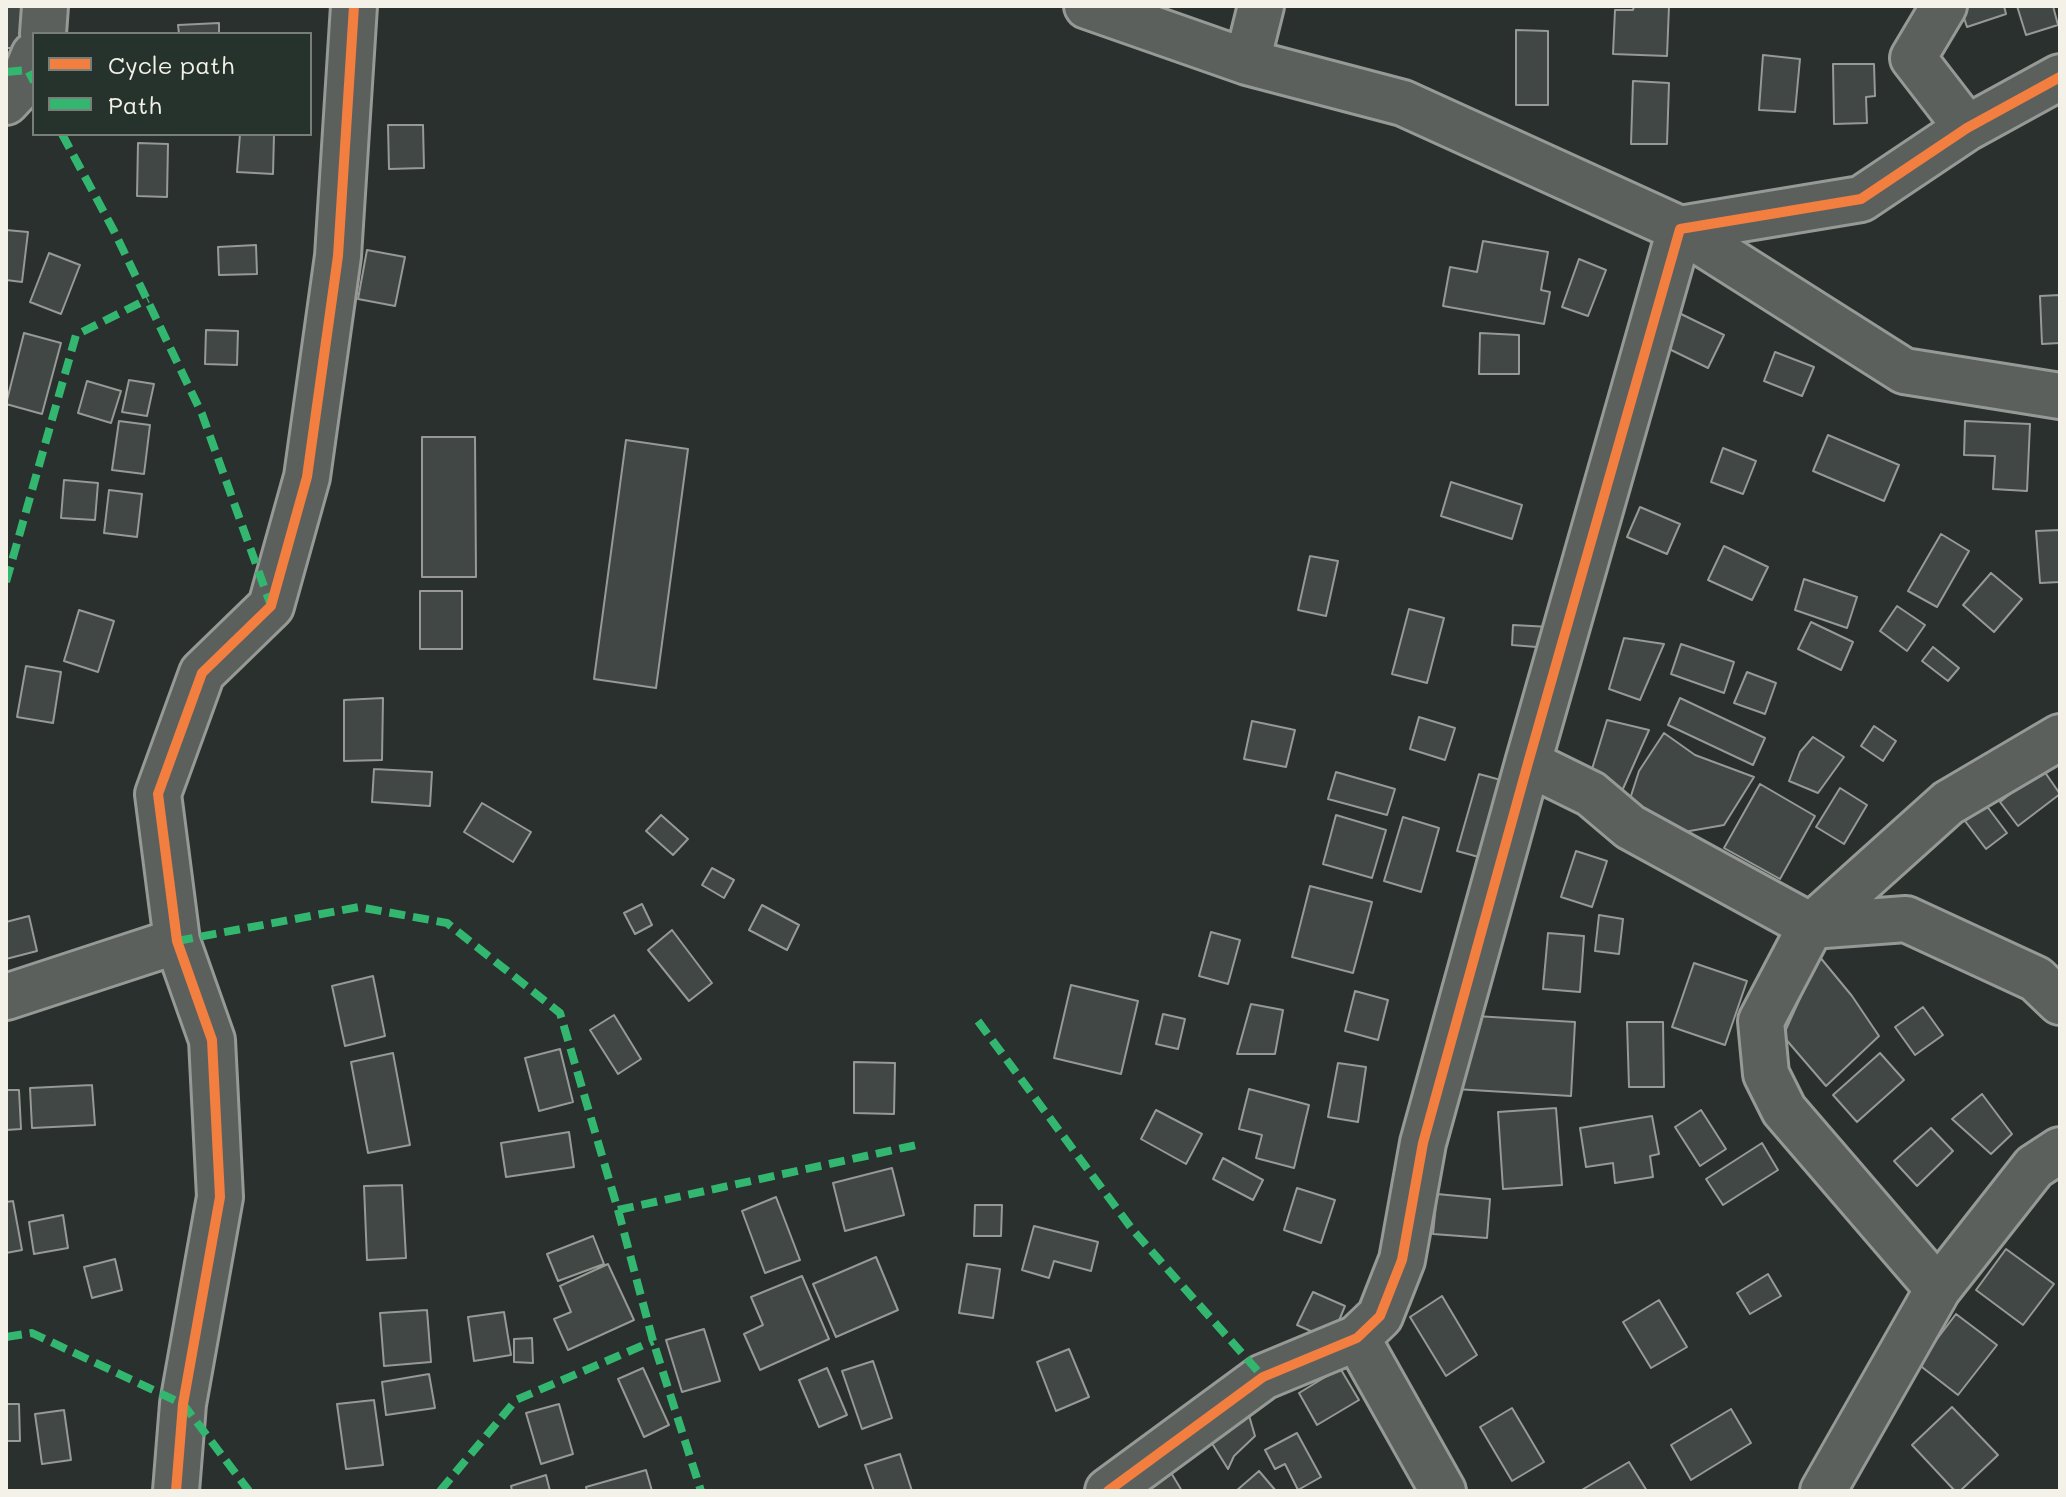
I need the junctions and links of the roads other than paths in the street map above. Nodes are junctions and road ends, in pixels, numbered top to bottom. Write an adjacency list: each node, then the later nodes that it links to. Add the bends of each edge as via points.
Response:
1 (45, 6): 6 (street)
2 (354, 6): 17 (street, via 338,256 307,477 271,606 202,673 158,794)
3 (1087, 6): 8 (street)
4 (1261, 6): 8 (street)
5 (1944, 6): 11 (street, via 1913,58)
6 (43, 32)
7 (32, 60): 10 (street, via 21,86)
8 (1247, 62): 12 (street, via 1403,103)
9 (2060, 77): 11 (street)
10 (6, 102)
11 (1967, 128): 12 (street, via 1861,199)
12 (1680, 229): 13 (street, via 1904,371); 15 (street)
13 (2060, 396)
14 (2060, 737): 16 (street, via 1948,803)
15 (1528, 763): 16 (street, via 1591,794 1630,827); 22 (street, via 1423,1143 1402,1260 1380,1316)
16 (1811, 926): 19 (street, via 1906,919 2036,979); 21 (street, via 1761,1021 1766,1074 1784,1110)
17 (177, 941): 18 (street); 23 (street, via 212,1040 220,1197 183,1404)
18 (6, 997)
19 (2060, 1002)
20 (2060, 1150): 21 (street, via 2034,1167)
21 (1938, 1289): 26 (street)
22 (1357, 1338): 24 (street, via 1263,1377); 25 (street)
23 (176, 1491)
24 (1108, 1491)
25 (1443, 1491)
26 (1823, 1491)

